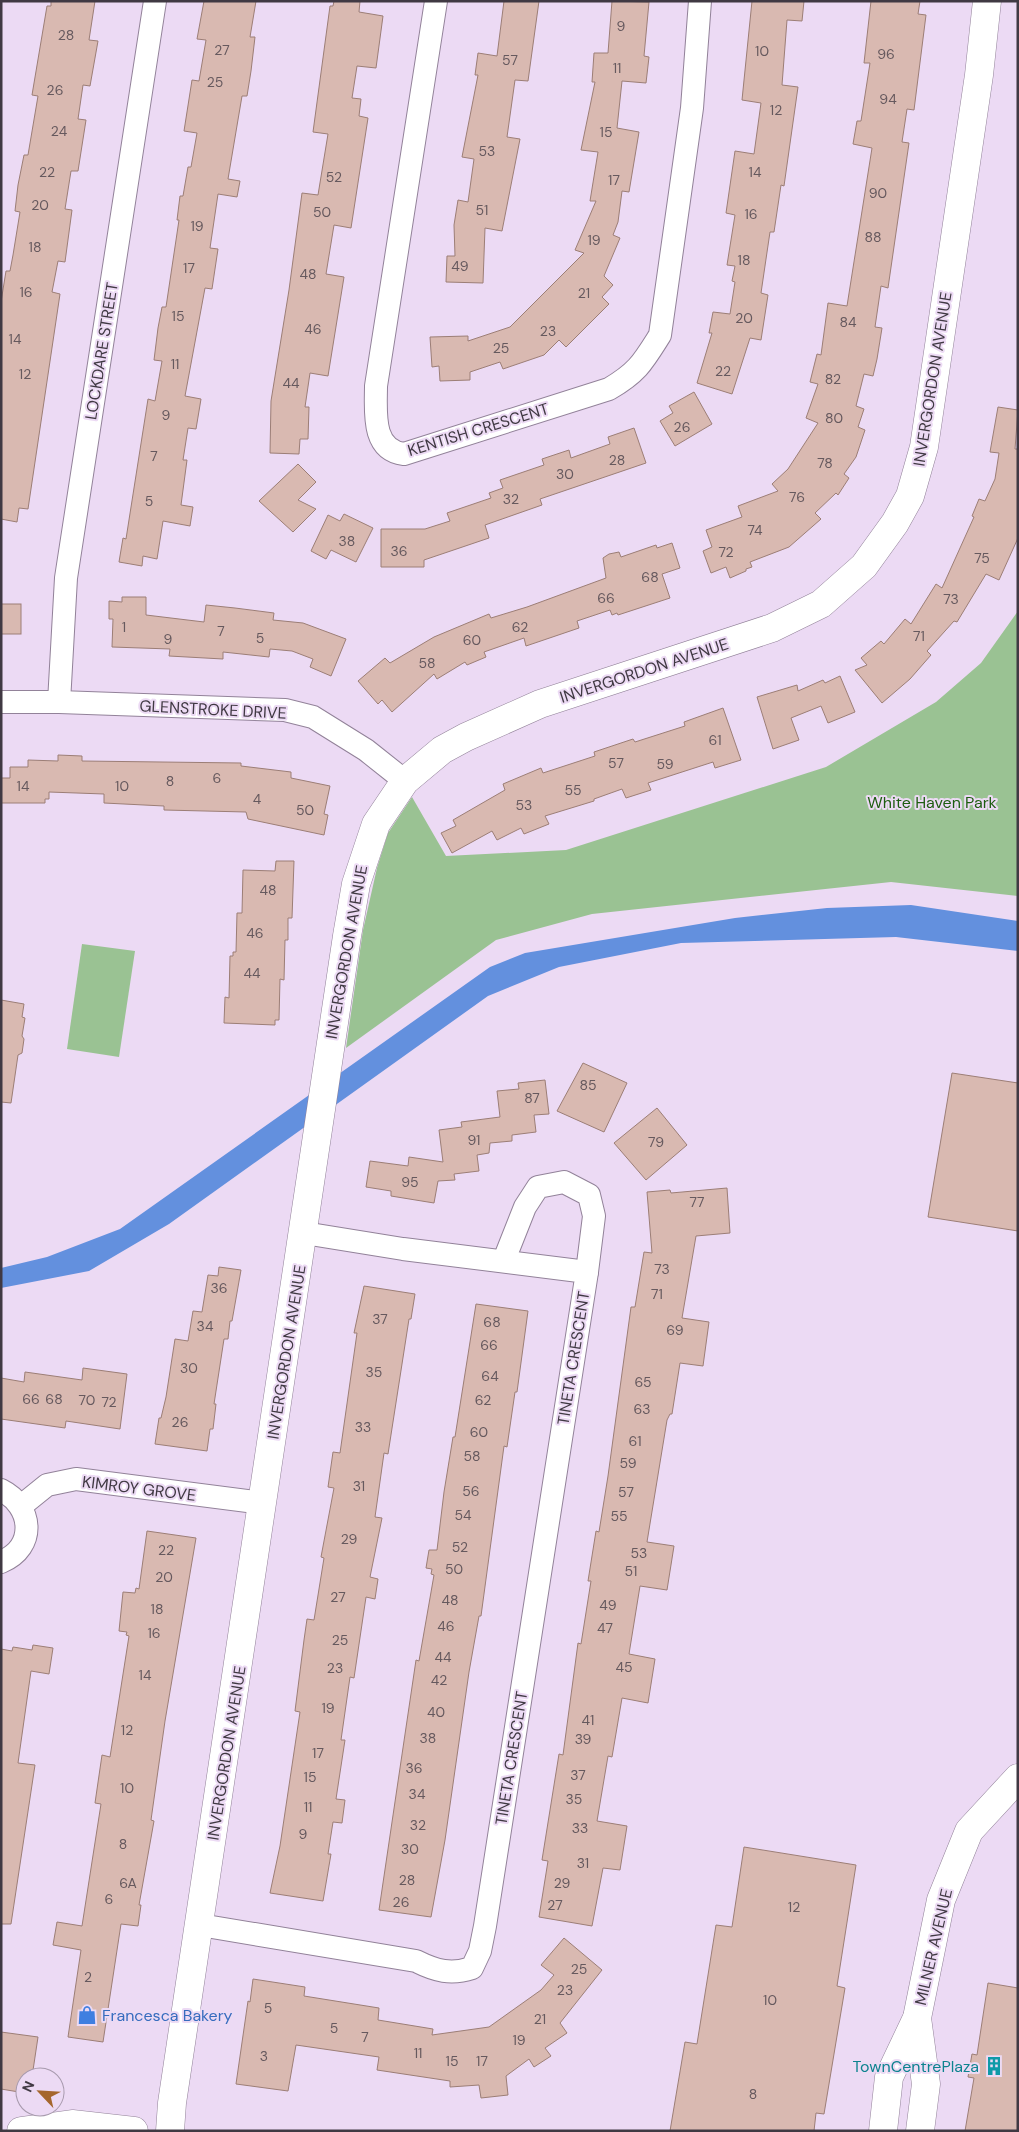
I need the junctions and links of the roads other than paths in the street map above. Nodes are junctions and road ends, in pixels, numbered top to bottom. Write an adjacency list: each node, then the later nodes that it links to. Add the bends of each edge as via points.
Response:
1 (155, 1): 6 (street, LOCKDARE STREET, via 66,578)
2 (436, 1): 3 (street, KENTISH CRESCENT, via 376,386 376,426 394,453 404,454 609,389 641,367 660,335 692,108)
3 (700, 1)
4 (987, 1): 7 (street, INVERGORDON AVENUE, via 924,447 910,496 878,550 821,604 772,628 540,704 442,750)
5 (1, 702): 6 (street, GLENSTROKE DRIVE)
6 (59, 702): 7 (street, GLENSTROKE DRIVE, via 285,710 313,717 366,750)
7 (405, 781): 8 (street, INVERGORDON AVENUE, via 376,824 365,851 352,904 316,1132)
8 (304, 1233): 9 (street, TINETA CRESCENT, via 403,1249); 12 (street, INVERGORDON AVENUE)
9 (504, 1260): 10 (street, TINETA CRESCENT); 10 (street, TINETA CRESCENT, via 525,1207 538,1187 564,1182 590,1196 594,1216)
10 (587, 1272): 16 (street, TINETA CRESCENT, via 485,1926 480,1951 472,1968 446,1972 416,1961)
11 (1, 1490): 13 (street)
12 (263, 1503): 13 (street, KIMROY GROVE, via 76,1479 47,1485); 16 (street, INVERGORDON AVENUE)
13 (22, 1506): 14 (street, via 27,1529 24,1541 18,1551)
14 (1, 1562)
15 (1018, 1778): 17 (street, MILNER AVENUE, via 968,1831 941,1900)
16 (200, 1925): 20 (street, INVERGORDON AVENUE)
17 (917, 2018): 21 (street, MILNER AVENUE, via 890,2077); 22 (street, MILNER AVENUE, via 926,2084)
18 (21, 2131): 19 (street, via 72,2124)
19 (134, 2131)
20 (170, 2131)
21 (883, 2131)
22 (920, 2131)

